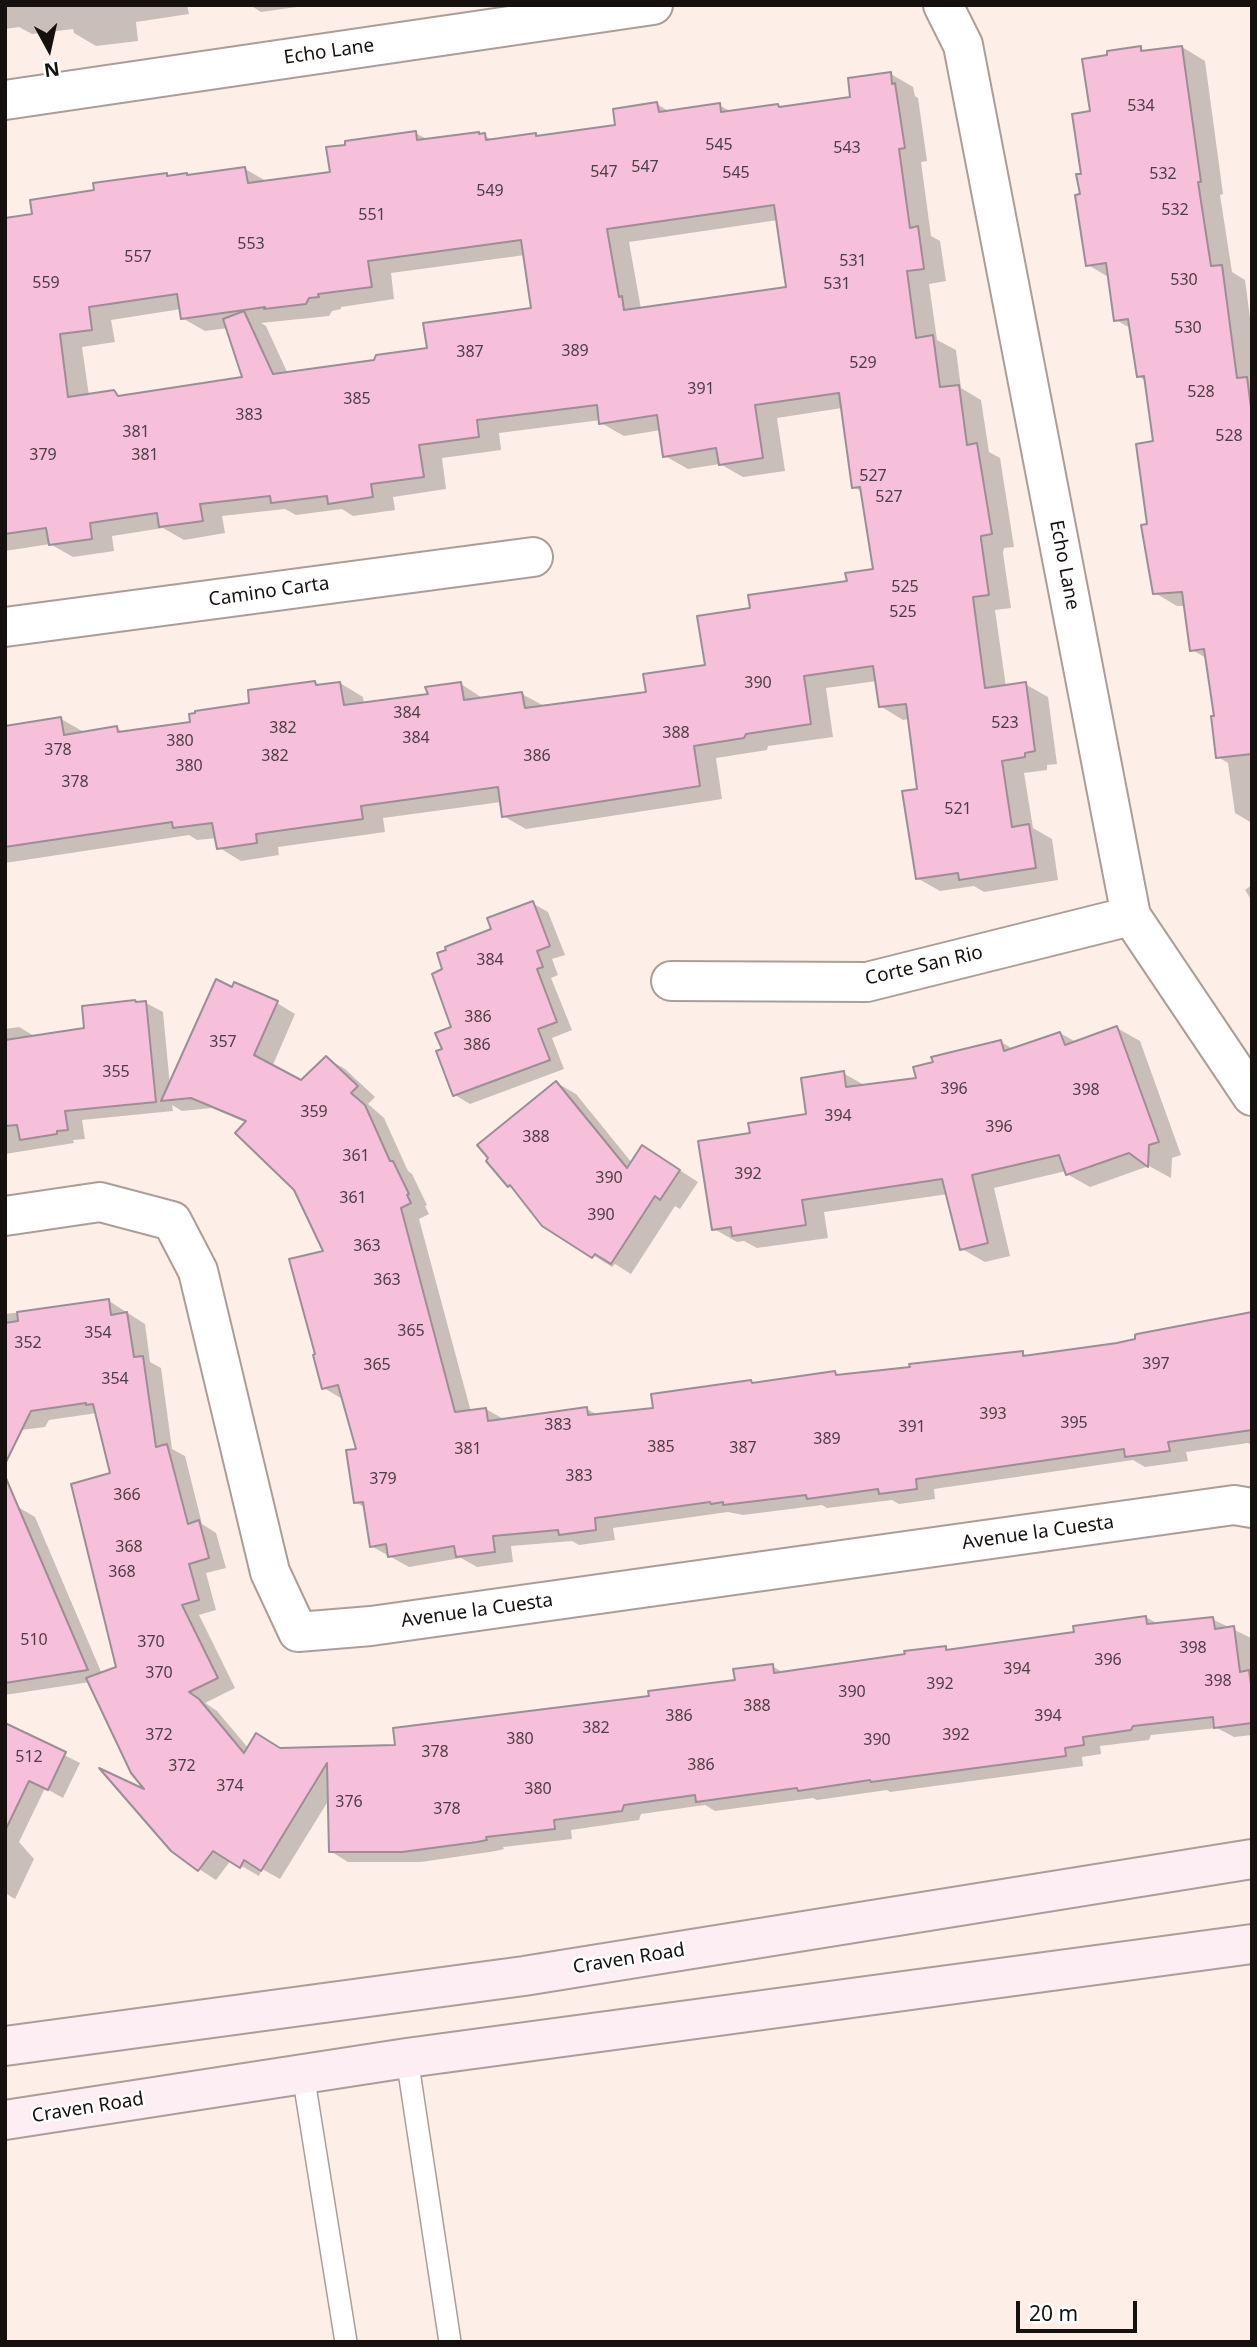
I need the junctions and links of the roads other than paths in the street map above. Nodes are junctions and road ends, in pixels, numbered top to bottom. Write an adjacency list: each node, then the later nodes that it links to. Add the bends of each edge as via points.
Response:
1 (653, 5): 3 (street, Echo Lane)
2 (943, 5): 6 (street, Echo Lane, via 963,44)
3 (5, 100)
4 (533, 557): 5 (street, Camino Carta)
5 (5, 627)
6 (1131, 916): 7 (street, Corte San Rio, via 867,982); 8 (street, Echo Lane)
7 (671, 981)
8 (1252, 1096)
9 (5, 1216): 10 (street, Avenue la Cuesta, via 100,1202 172,1221 198,1271 270,1572 298,1632 370,1626 1234,1505)
10 (1252, 1508)
11 (1252, 1859): 13 (main road, Craven Road, via 524,1976)
12 (1252, 1944): 14 (main road, Craven Road)
13 (5, 2046)
14 (407, 2058): 15 (main road, Craven Road); 18 (lane)
15 (303, 2074): 16 (main road, Craven Road); 17 (lane)
16 (5, 2120)
17 (346, 2342)
18 (450, 2342)

